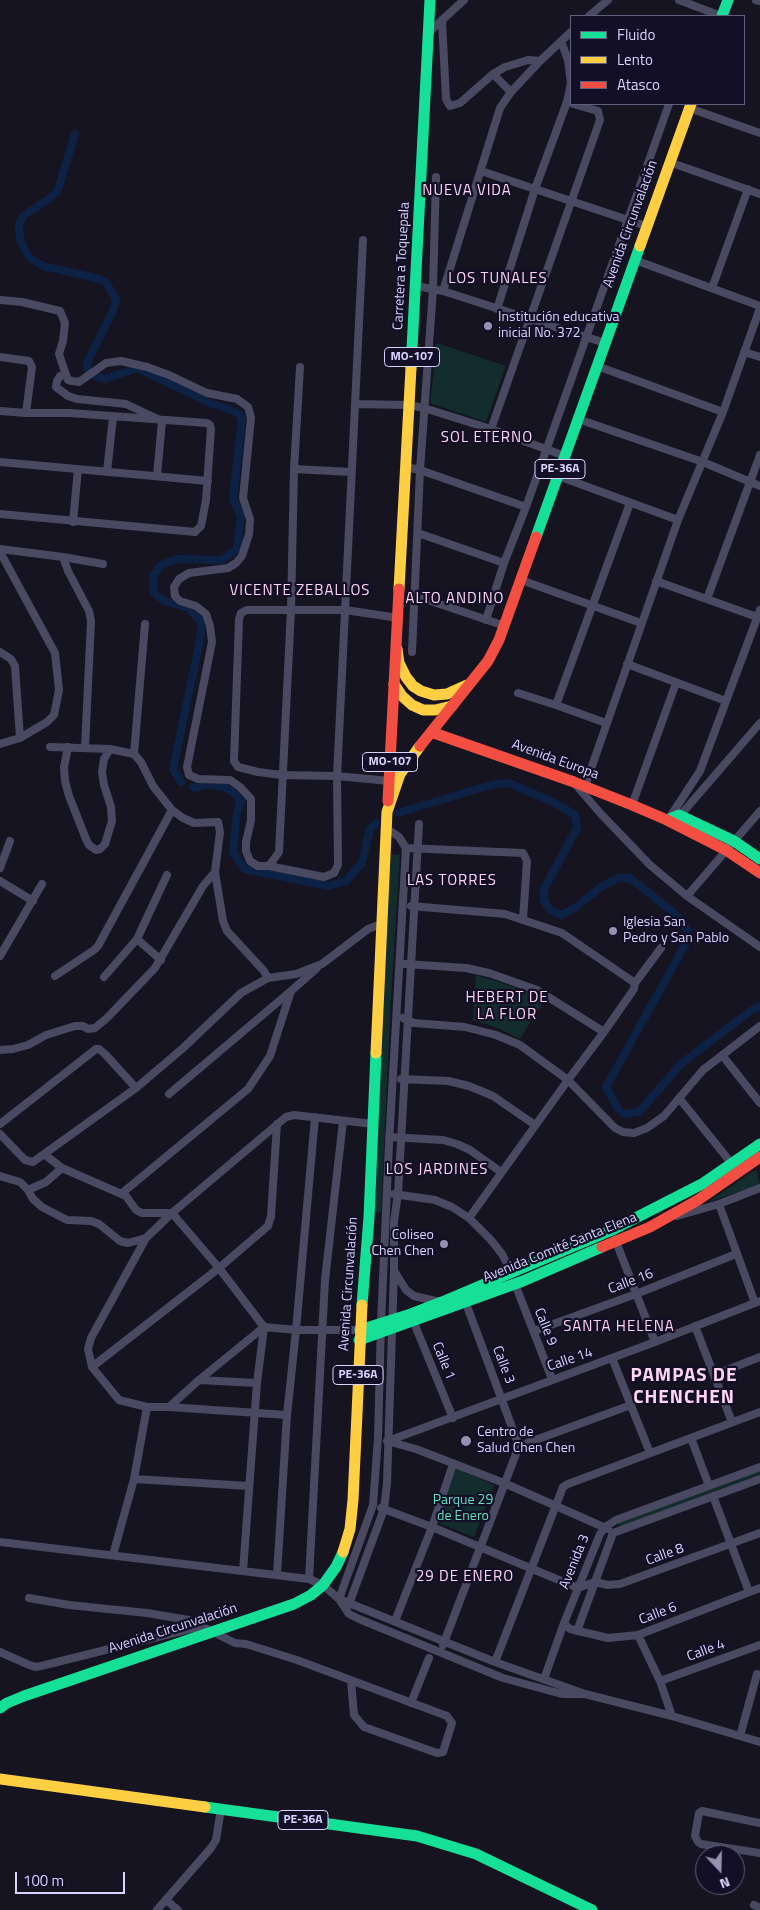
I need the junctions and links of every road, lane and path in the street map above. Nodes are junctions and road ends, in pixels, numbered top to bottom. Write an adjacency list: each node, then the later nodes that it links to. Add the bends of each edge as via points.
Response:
1 (430, 0): 13 (main road, Carretera a Toquepala / MO-107)
2 (464, 0): 12 (street)
3 (608, 0): 9 (street)
4 (679, 0): 8 (street)
5 (728, 0): 11 (main road)
6 (756, 0): 7 (street)
7 (760, 1)
8 (700, 12): 10 (street)
9 (590, 15)
10 (716, 15)
11 (722, 15)
12 (442, 20): 13 (street); 17 (street, via 446,99 450,106 460,104)
13 (428, 33): 36 (main road, Carretera a Toquepala / MO-107)
14 (570, 33): 15 (street)
15 (561, 41): 16 (street); 18 (street)
16 (540, 60): 17 (street, via 515,63); 19 (street)
17 (493, 74): 19 (street)
18 (570, 75)
19 (511, 92): 26 (street, via 500,108)
20 (570, 103): 28 (street)
21 (577, 105): 31 (street, via 598,111 600,117)
22 (669, 105): 32 (street)
23 (690, 106): 24 (street); 25 (main road, Avenida Circunvalación / PE-36A)
24 (760, 133)
25 (669, 162): 29 (street); 33 (main road, Avenida Circunvalación / PE-36A)
26 (481, 171): 28 (street); 39 (street)
27 (436, 177): 38 (street)
28 (535, 189): 31 (street); 42 (street)
29 (748, 189): 30 (street); 37 (street)
30 (760, 194)
31 (571, 200): 32 (street); 43 (street)
32 (628, 220): 33 (street); 44 (street)
33 (646, 226): 35 (main road, Avenida Circunvalación / PE-36A)
34 (363, 240): 52 (street)
35 (634, 260): 37 (street); 45 (main road, Avenida Circunvalación / PE-36A)
36 (416, 286): 38 (street); 53 (main road, Carretera a Toquepala / MO-107)
37 (712, 288): 41 (street)
38 (433, 289): 39 (street); 54 (street)
39 (444, 291): 42 (street)
40 (0, 300): 51 (street, via 60,311 65,323 59,354)
41 (760, 307): 46 (street)
42 (497, 308): 43 (street)
43 (530, 320): 44 (street); 61 (street)
44 (587, 337): 45 (street); 62 (street)
45 (605, 343): 49 (main road, Avenida Circunvalación / PE-36A)
46 (744, 352): 47 (street); 56 (street)
47 (760, 357)
48 (0, 358): 57 (street, via 24,360 31,364)
49 (597, 366): 56 (street); 59 (main road, Avenida Circunvalación / PE-36A)
50 (300, 367): 69 (street)
51 (66, 375): 60 (street, via 60,376 56,387 68,396 126,404); 139 (street, via 68,380 75,382 106,363 122,361 147,366 207,392 237,399 248,407 251,418 243,498 250,519 242,556 228,568 189,573 179,578 174,587 175,596 180,601 196,606 206,614 212,642 186,767 189,775 198,779 230,780 251,799 246,851 250,861 258,866)
52 (356, 404): 53 (street); 72 (street)
53 (409, 405): 54 (street); 67 (main road, Carretera a Toquepala / MO-107)
54 (424, 408): 61 (street); 70 (street)
55 (0, 411): 57 (street)
56 (723, 412): 66 (street)
57 (26, 413): 58 (street)
58 (113, 417): 60 (street); 71 (street)
59 (578, 419): 64 (main road, Avenida Circunvalación / PE-36A); 66 (street)
60 (162, 421): 73 (street); 75 (street, via 210,425)
61 (491, 429): 62 (street)
62 (546, 450): 64 (street); 79 (street)
63 (760, 455): 76 (street)
64 (565, 456): 74 (main road, Avenida Circunvalación / PE-36A)
65 (0, 462): 68 (street)
66 (703, 462): 76 (street); 81 (street)
67 (406, 467): 70 (street); 96 (main road, Carretera a Toquepala / MO-107)
68 (78, 469): 71 (street); 82 (street)
69 (294, 469): 72 (street); 93 (street)
70 (420, 470): 79 (street); 83 (street)
71 (107, 472): 73 (street)
72 (351, 472): 94 (street)
73 (157, 476): 75 (street)
74 (558, 476): 78 (street); 88 (main road, Avenida Circunvalación / PE-36A)
75 (208, 481): 82 (street, via 201,526 195,532)
76 (750, 482): 77 (street); 91 (street)
77 (760, 486)
78 (630, 502): 81 (street); 92 (street)
79 (526, 507): 86 (street)
80 (0, 514): 82 (street)
81 (678, 520): 89 (street)
82 (74, 522)
83 (418, 533): 86 (street); 90 (street)
84 (0, 550): 85 (street); 116 (street, via 56,657 59,690 54,715)
85 (63, 557): 87 (street); 120 (street, via 91,621)
86 (504, 563): 97 (street)
87 (103, 564)
88 (521, 580): 92 (street); 100 (main road, Avenida Circunvalación / PE-36A)
89 (656, 581): 91 (street); 98 (street)
90 (416, 596): 97 (street); 103 (street)
91 (707, 599): 95 (street)
92 (592, 606): 98 (street); 110 (street)
93 (291, 610): 94 (street); 123 (street); 123 (street, via 247,610 239,619 234,761 240,768)
94 (345, 610): 96 (street); 124 (street)
95 (759, 613): 109 (street)
96 (399, 618): 101 (main road, Carretera a Toquepala / MO-107)
97 (486, 620): 100 (street)
98 (641, 623): 104 (street)
99 (145, 624): 122 (street)
100 (505, 626): 105 (main road, Avenida Circunvalación / PE-36A, via 488,661)
101 (397, 649): 105 (main road, via 406,677 421,691 447,694); 107 (main road, Carretera a Toquepala / MO-107)
102 (0, 652): 116 (street, via 11,659 14,666)
103 (412, 652)
104 (627, 664): 106 (street); 113 (street)
105 (472, 682): 111 (main road, Avenida Circunvalación / PE-36A)
106 (676, 682): 109 (street); 127 (street)
107 (394, 684): 111 (main road, via 412,705 423,710); 112 (main road, Carretera a Toquepala / MO-107)
108 (518, 693): 110 (street)
109 (726, 701): 131 (street, via 700,771)
110 (556, 705): 113 (street)
111 (452, 706): 115 (main road, Avenida Circunvalación / PE-36A)
112 (392, 713): 125 (main road, Avenida Circunvalación / MO-107)
113 (606, 724): 126 (street)
114 (759, 725): 131 (street)
115 (431, 732): 126 (main road, Avenida Europa); 130 (main road, Avenida Circunvalación / PE-36A, via 400,774)
116 (20, 738): 117 (street)
117 (0, 744)
118 (50, 747): 119 (street)
119 (68, 747): 120 (street); 121 (street, via 64,767 69,796 86,839 96,850 105,844 112,821 102,772)
120 (85, 748): 121 (street)
121 (110, 749): 122 (street)
122 (134, 754): 128 (street)
123 (282, 775): 124 (street); 139 (street, via 279,852)
124 (337, 776): 125 (street); 139 (street, via 336,869 324,877)
125 (389, 781): 130 (main road, Avenida Circunvalación / MO-107)
126 (579, 784): 127 (main road, Avenida Europa); 146 (street, via 601,814 650,865)
127 (632, 805): 131 (main road, Avenida Europa)
128 (172, 810): 141 (street, via 194,823 218,822 220,832); 160 (street, via 98,946)
129 (760, 811): 135 (street)
130 (387, 812): 133 (main road, Avenida Circunvalación / PE-36A)
131 (674, 820): 135 (main road, Avenida Europa)
132 (419, 824): 137 (street)
133 (386, 827): 136 (street, via 399,837); 151 (main road, Avenida Circunvalación / PE-36A)
134 (10, 841): 140 (street)
135 (730, 846): 138 (main road, Avenida Europa); 142 (main road, Avenida Europa); 146 (street)
136 (406, 848): 137 (street); 148 (street)
137 (417, 849): 149 (street); 150 (street, via 523,853 527,861)
138 (760, 859)
139 (268, 866)
140 (0, 868)
141 (215, 872): 156 (street, via 203,886); 162 (street, via 222,921 227,931)
142 (760, 872)
143 (167, 875): 152 (street)
144 (0, 881): 147 (street)
145 (42, 884): 147 (street)
146 (686, 896): 153 (street)
147 (33, 901): 155 (street)
148 (402, 905): 149 (street); 158 (street)
149 (413, 906): 150 (street, via 505,914); 159 (street)
150 (522, 920): 163 (street, via 562,934)
151 (381, 924): 157 (street, via 368,929); 185 (main road, Avenida Circunvalación / PE-36A)
152 (137, 939): 156 (street); 161 (street)
153 (760, 947)
154 (661, 948): 163 (street)
155 (0, 956)
156 (160, 960): 172 (street, via 156,968 95,1028 75,1026 46,1035 28,1045)
157 (322, 964): 162 (street, via 296,974); 164 (street)
158 (400, 964): 159 (street); 165 (street)
159 (410, 964): 166 (street); 171 (street, via 489,973 537,990)
160 (55, 976)
161 (104, 977)
162 (268, 978): 177 (street, via 241,993)
163 (635, 983): 171 (street, via 634,990)
164 (292, 991): 178 (street); 198 (street, via 270,1056 248,1089)
165 (396, 1018): 166 (street); 169 (street)
166 (407, 1019): 167 (street); 170 (street)
167 (414, 1024): 170 (street); 176 (street, via 465,1027 496,1035 520,1045)
168 (760, 1026): 173 (street)
169 (396, 1028): 170 (street); 174 (street)
170 (406, 1028): 175 (street)
171 (604, 1032): 176 (street)
172 (0, 1050)
173 (722, 1054): 179 (street, via 702,1070); 180 (street)
174 (392, 1079): 175 (street); 188 (street)
175 (404, 1079): 186 (street, via 469,1086 493,1096); 189 (street)
176 (568, 1080): 179 (street, via 615,1128 623,1132 634,1133 646,1128 664,1116); 186 (street)
177 (136, 1088): 183 (street, via 105,1054 96,1049); 190 (street)
178 (169, 1094)
179 (679, 1098): 192 (street)
180 (760, 1104)
181 (315, 1117): 182 (street); 184 (street, via 294,1114); 224 (street)
182 (343, 1121): 185 (street); 223 (street)
183 (0, 1124)
184 (277, 1124): 202 (street); 212 (street, via 270,1223)
185 (373, 1124): 226 (main road, Avenida Circunvalación / PE-36A)
186 (535, 1125): 194 (street)
187 (0, 1134): 190 (street, via 27,1161 33,1162)
188 (389, 1137): 189 (street); 199 (street)
189 (401, 1138): 194 (street, via 444,1140 457,1144); 200 (street)
190 (44, 1154): 193 (street)
191 (758, 1156): 192 (main road); 205 (main road, Avenida Comité Santa Elena, via 720,1186)
192 (732, 1164): 203 (main road)
193 (62, 1168): 197 (street, via 46,1182); 198 (street)
194 (501, 1172): 204 (street)
195 (0, 1176): 197 (street, via 20,1182)
196 (760, 1188): 201 (street)
197 (28, 1190): 208 (street, via 42,1207 68,1220 99,1224 120,1241 128,1243)
198 (121, 1194): 202 (street, via 142,1214)
199 (388, 1194): 200 (street, Calle 9); 211 (street)
200 (398, 1194): 204 (street, Calle 9, via 435,1200); 213 (street, via 394,1221)
201 (719, 1204): 205 (street); 210 (street)
202 (172, 1213): 208 (street); 212 (street)
203 (644, 1215): 206 (street); 207 (main road)
204 (469, 1218): 214 (street, Calle 9, via 502,1254)
205 (665, 1219): 206 (main road, Avenida Comité Santa Elena)
206 (650, 1227): 209 (main road, Avenida Comité Santa Elena)
207 (612, 1230): 209 (street); 214 (main road)
208 (146, 1238): 230 (street, via 91,1338 88,1349)
209 (616, 1242): 214 (main road, Avenida Comité Santa Elena); 215 (street)
210 (736, 1254): 215 (street, Calle 16); 218 (street)
211 (384, 1255): 213 (street); 220 (street)
212 (219, 1268): 222 (street); 230 (street)
213 (394, 1271): 217 (street, via 414,1296); 220 (street)
214 (513, 1278): 216 (main road, Avenida Comité Santa Elena); 225 (street, Calle 9)
215 (636, 1294): 225 (street, Calle 16); 227 (street)
216 (464, 1298): 217 (main road); 219 (main road, Avenida Comité Santa Elena); 235 (street, Calle 3)
217 (442, 1302): 219 (main road)
218 (757, 1302): 221 (street, Calle 14)
219 (412, 1318): 220 (main road, Avenida Comité Santa Elena); 242 (street, Calle 1)
220 (387, 1326): 226 (main road, Avenida Comité Santa Elena); 244 (street); 246 (street)
221 (695, 1326): 227 (street, Calle 14); 231 (street)
222 (264, 1327): 224 (street); 233 (street); 234 (street)
223 (322, 1328): 224 (street); 226 (street); 271 (street)
224 (296, 1330): 241 (street)
225 (534, 1331): 232 (street, Calle 9)
226 (360, 1335): 273 (main road, Avenida Circunvalación / PE-36A, via 350,1529 336,1567)
227 (655, 1342): 229 (street, Calle 14)
228 (760, 1357): 231 (street)
229 (612, 1358): 232 (street, Calle 14); 236 (street)
230 (92, 1367): 237 (street, via 119,1400)
231 (714, 1375): 243 (street)
232 (552, 1379): 235 (street, Calle 14)
233 (199, 1380): 234 (street); 238 (street)
234 (257, 1383): 239 (street)
235 (502, 1398): 242 (street, Calle 14); 247 (street, Calle 3)
236 (631, 1405): 247 (street); 248 (street)
237 (147, 1407): 238 (street); 251 (street)
238 (169, 1407): 239 (street)
239 (255, 1412): 241 (street); 254 (street)
240 (760, 1412): 243 (street)
241 (287, 1414): 270 (street)
242 (453, 1418): 246 (street, Calle 14)
243 (732, 1422): 245 (street)
244 (378, 1438): 246 (street); 257 (street)
245 (691, 1438): 248 (street); 255 (street)
246 (388, 1441): 249 (street); 259 (street)
247 (519, 1446): 253 (street)
248 (650, 1453): 258 (street, via 568,1484 563,1487)
249 (453, 1464): 253 (street); 261 (street)
250 (760, 1467): 255 (street, Avenida 3)
251 (134, 1479): 254 (street); 267 (street)
252 (760, 1479): 256 (street, Avenida 3)
253 (504, 1483): 258 (street); 266 (street)
254 (249, 1486): 269 (street)
255 (709, 1486): 260 (street, Avenida 3)
256 (713, 1496): 262 (street, Avenida 3); 265 (street)
257 (373, 1505): 259 (street); 278 (street)
258 (556, 1505): 260 (street); 268 (street)
259 (384, 1509): 261 (street); 279 (street)
260 (605, 1526): 262 (street); 274 (street, Avenida 3)
261 (432, 1527): 266 (street); 280 (street)
262 (613, 1533): 272 (street, Avenida 3)
263 (760, 1533): 265 (street, Calle 8)
264 (0, 1542): 267 (street)
265 (731, 1544): 272 (street, Calle 8, via 620,1584); 276 (street)
266 (480, 1547): 268 (street); 286 (street)
267 (113, 1555): 269 (street)
268 (531, 1568): 274 (street); 291 (street)
269 (243, 1571): 270 (street)
270 (277, 1575): 271 (street)
271 (308, 1579): 273 (street)
272 (595, 1582): 274 (street, Calle 8); 283 (street, Avenida 3)
273 (323, 1585): 278 (street); 284 (main road, Avenida Circunvalación / PE-36A, via 294,1604)
274 (578, 1588): 281 (street, Avenida 3)
275 (760, 1588): 276 (street, Calle 6)
276 (749, 1592): 285 (street, Calle 6)
277 (29, 1598): 282 (street, via 155,1614 189,1620)
278 (339, 1599): 279 (street); 288 (street, via 349,1614)
279 (349, 1604): 280 (street)
280 (395, 1621): 286 (street)
281 (564, 1623): 283 (street, Calle 6, via 570,1630); 293 (street, Avenida 3)
282 (202, 1626): 284 (street); 289 (street, via 41,1666 27,1664)
283 (577, 1631): 285 (street, Calle 6, via 608,1638)
284 (213, 1632): 294 (street, via 235,1643 297,1660); 298 (main road, Avenida Circunvalación / PE-36A, via 24,1696)
285 (638, 1635): 295 (street)
286 (444, 1641): 288 (street); 291 (street)
287 (760, 1645): 295 (street, Calle 4)
288 (441, 1651): 296 (street, via 503,1678 562,1694)
289 (0, 1652)
290 (429, 1658): 297 (street)
291 (495, 1662): 293 (street)
292 (757, 1674): 300 (street)
293 (544, 1679): 296 (street)
294 (351, 1681): 297 (street); 297 (street, via 354,1715 364,1727 441,1753 451,1719)
295 (660, 1681): 299 (street)
296 (585, 1694): 299 (street)
297 (411, 1703)
298 (0, 1708)
299 (672, 1716): 300 (street)
300 (740, 1736): 301 (street)
301 (760, 1742)
302 (0, 1779): 303 (main road, PE-36A)
303 (220, 1809): 306 (street, via 212,1848); 309 (main road, PE-36A, via 417,1836 476,1854)
304 (760, 1823): 305 (street, via 702,1811 695,1836 701,1844)
305 (760, 1853)
306 (166, 1900): 307 (street); 308 (street)
307 (157, 1910)
308 (178, 1910)
309 (592, 1910)

